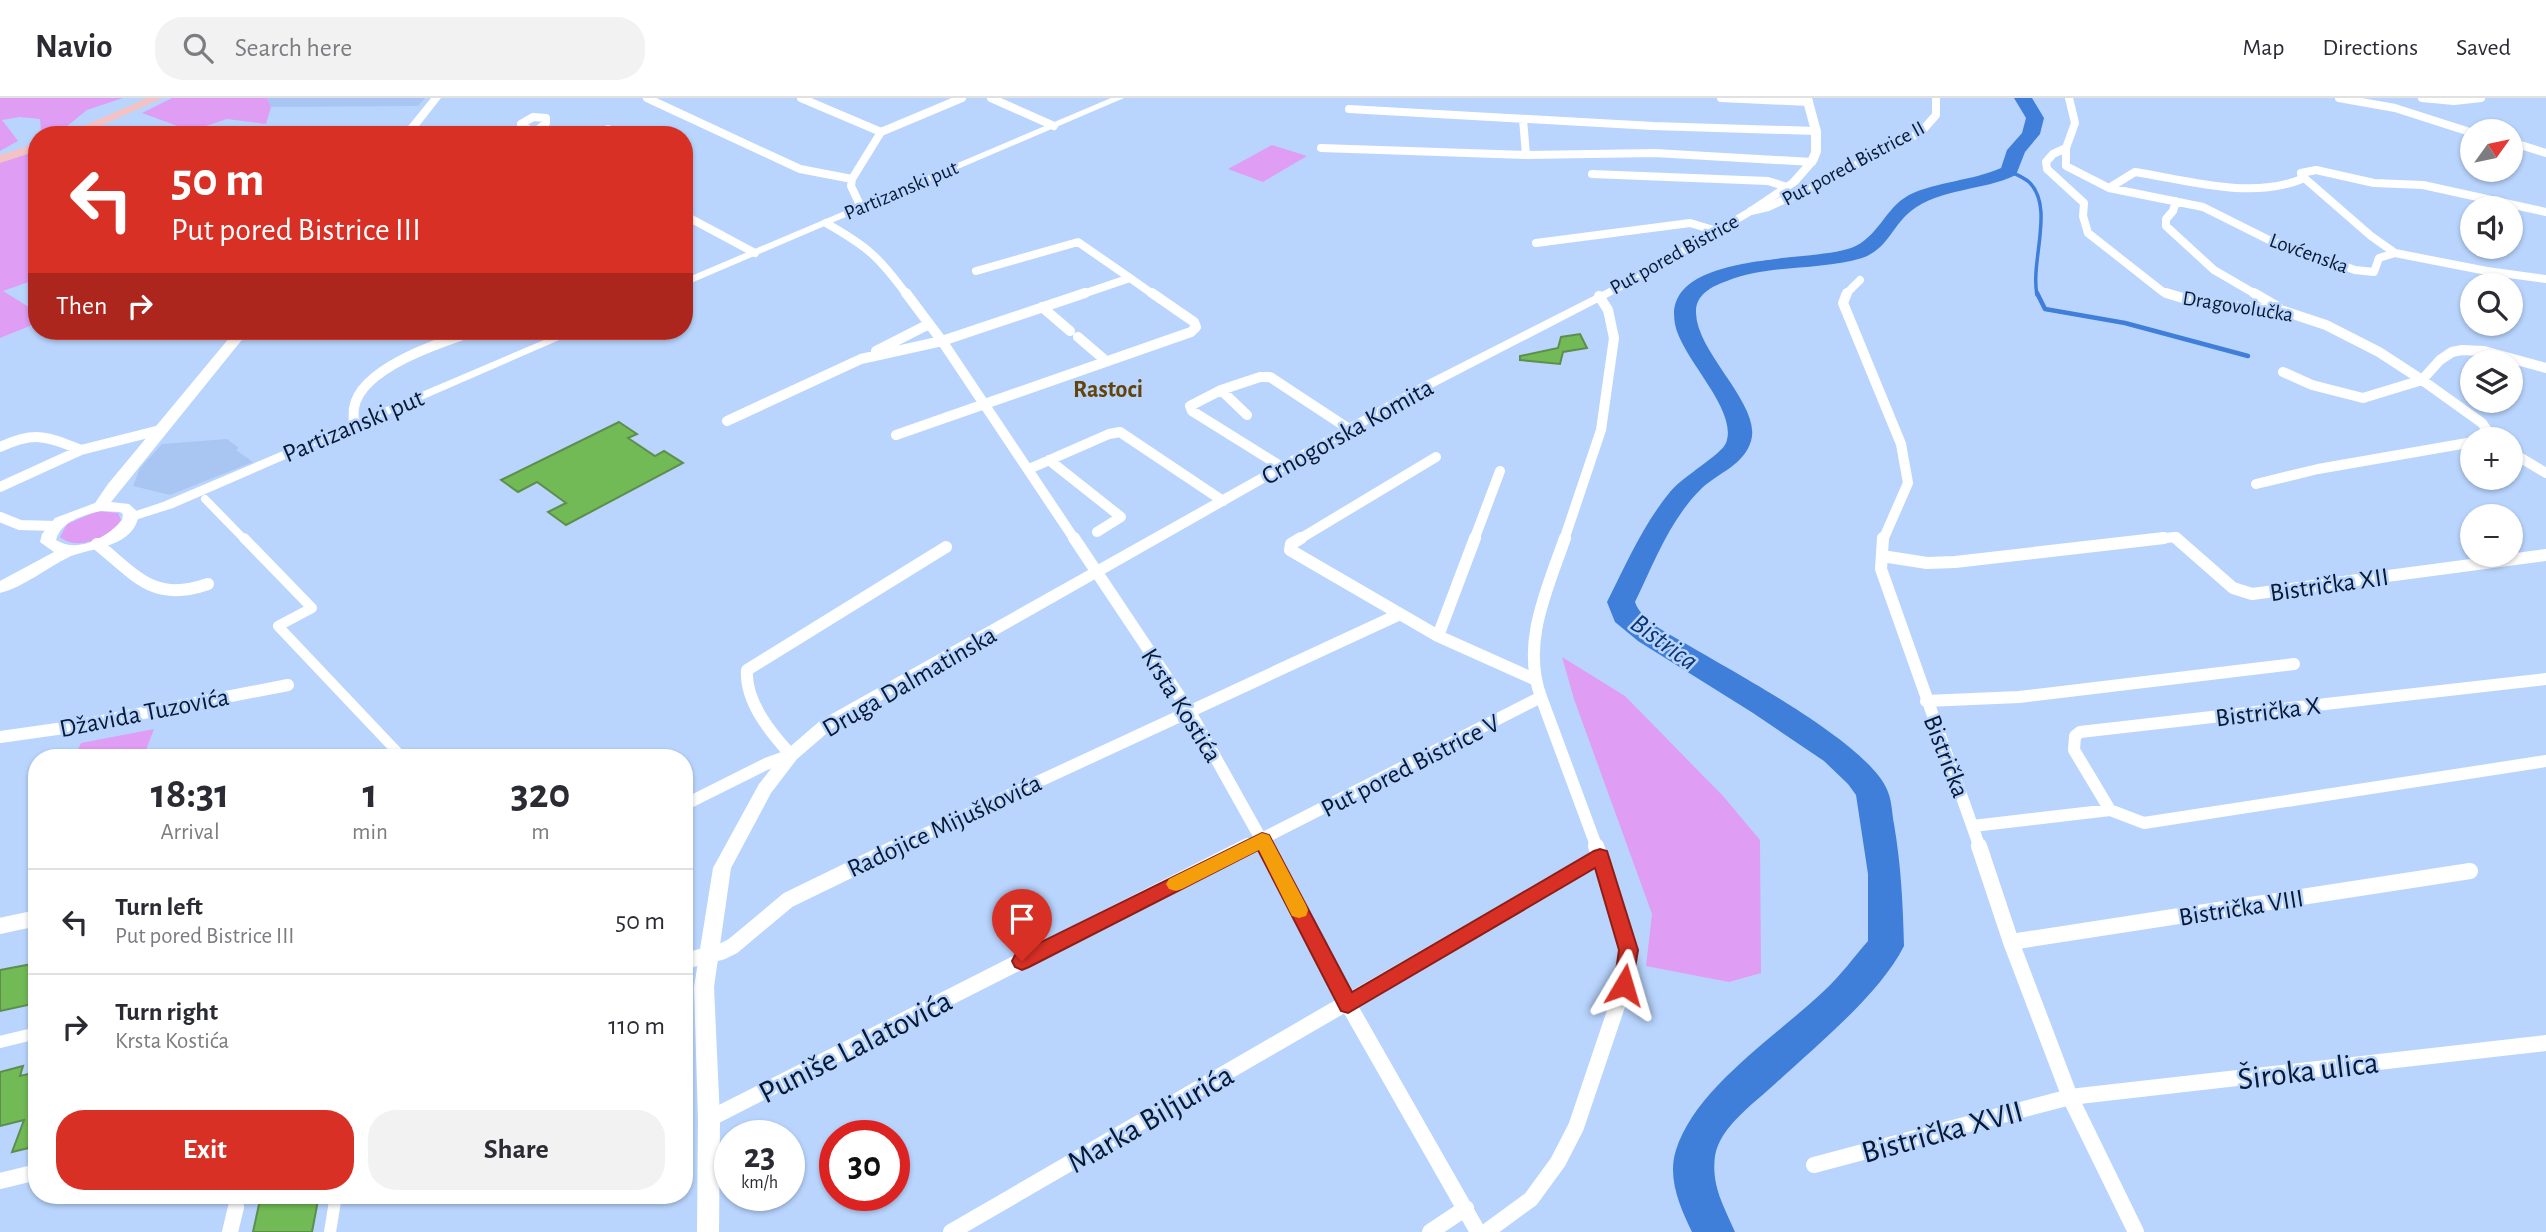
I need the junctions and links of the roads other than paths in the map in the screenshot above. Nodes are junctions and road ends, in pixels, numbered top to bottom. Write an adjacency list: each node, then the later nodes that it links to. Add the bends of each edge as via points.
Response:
1 (157, 98): 19 (main road)
2 (436, 98): 20 (main road)
3 (647, 98): 16 (street)
4 (671, 98): 16 (street)
5 (801, 98): 24 (street)
6 (962, 98): 24 (street)
7 (991, 98): 21 (street)
8 (1119, 98): 21 (street, Partizanski put)
9 (1721, 98): 15 (street)
10 (1936, 98): 37 (street, Put pored Bistrice II, via 1936,115 1922,132)
11 (2069, 98): 27 (street, Dragovolučka, via 2075,123)
12 (2339, 98): 22 (street, via 2395,108)
13 (2422, 98): 14 (street)
14 (2481, 98)
15 (1808, 100): 23 (street)
16 (658, 103): 35 (street, via 800,169)
17 (1349, 109): 18 (street)
18 (1523, 119): 23 (street); 30 (street)
19 (90, 126)
20 (413, 126)
21 (1054, 126): 40 (street, Partizanski put)
22 (2460, 129)
23 (1816, 131): 32 (street)
24 (881, 132): 35 (street)
25 (2524, 146): 29 (street)
26 (1321, 148): 30 (street)
27 (2066, 148): 38 (street, Lovćenska, via 2066,166); 56 (street, Dragovolučka, via 2053,154 2046,162 2047,169 2084,203 2088,233 2150,284 2183,300)
28 (28, 149): 31 (main road)
29 (2546, 153)
30 (1526, 155): 32 (street, via 1656,153)
31 (0, 159)
32 (1812, 162): 36 (street, Put pored Bistrice)
33 (1592, 174): 36 (street)
34 (2302, 176): 38 (street, via 2297,182 2273,186 2198,184 2135,172); 42 (street, via 2305,170 2316,170 2374,183 2423,185); 48 (street)
35 (852, 179): 40 (street)
36 (1790, 185): 37 (street); 41 (street, Put pored Bistrice)
37 (1810, 188): 41 (street, Put pored Bistrice II)
38 (2109, 188): 39 (street, Lovćenska)
39 (2176, 201): 48 (street, Lovćenska, via 2214,211 2269,240 2362,272 2374,272 2379,258); 56 (street, via 2166,226 2214,270)
40 (861, 207): 44 (street, Partizanski put)
41 (1751, 211): 45 (street, Put pored Bistrice)
42 (2546, 212)
43 (693, 220): 47 (street)
44 (826, 223): 47 (street, Partizanski put); 57 (street, Krsta Kostića, via 880,258)
45 (1717, 231): 46 (street, via 1690,223); 54 (street, Put pored Bistrice)
46 (1536, 243)
47 (755, 253): 51 (street, Partizanski put)
48 (2395, 253): 52 (street)
49 (976, 271): 50 (street, via 1078,242)
50 (1130, 278): 55 (street); 65 (street, via 1196,327)
51 (693, 279)
52 (2546, 279)
53 (1860, 280): 102 (street, Bistrička, via 1843,303 1901,443 1909,483 1883,537)
54 (1599, 296): 75 (street, Crnogorska Komita); 110 (street, Put pored Bistrice, via 1608,310 1614,338 1601,430 1536,621 1531,652)
55 (1042, 307): 62 (street); 65 (street)
56 (2284, 311): 68 (street, Dragovolučka, via 2334,329)
57 (929, 324): 62 (street, Krsta Kostića); 64 (street)
58 (235, 340): 76 (main road)
59 (440, 340): 63 (street)
60 (449, 340): 63 (street)
61 (552, 340): 73 (street, Partizanski put)
62 (942, 341): 64 (street); 70 (street, Krsta Kostića)
63 (438, 344): 73 (street, via 371,382 354,403)
64 (861, 359): 72 (street)
65 (1106, 361): 70 (street)
66 (2546, 368): 68 (street, via 2470,349 2446,356)
67 (2283, 372): 68 (street, via 2363,398)
68 (2422, 380): 74 (street, Dragovolučka)
69 (1221, 390): 71 (street); 75 (street, via 1270,377); 84 (street, via 1192,404 1191,410)
70 (984, 403): 77 (street); 85 (street, Krsta Kostića)
71 (1247, 415)
72 (727, 421)
73 (354, 425): 94 (street, Partizanski put)
74 (2484, 427)
75 (1349, 429): 84 (street, Crnogorska Komita)
76 (160, 430): 80 (street); 92 (main road)
77 (896, 435)
78 (2460, 444): 88 (street)
79 (0, 447): 80 (street, via 40,433)
80 (81, 450): 89 (street)
81 (1436, 457): 107 (street, via 1289,547 1292,553)
82 (2523, 459): 87 (street)
83 (1049, 460): 85 (street); 91 (street, via 1120,432); 96 (street, via 1121,517)
84 (1282, 467): 91 (street, Crnogorska Komita)
85 (1029, 469): 103 (street, Krsta Kostića)
86 (1500, 471): 108 (street)
87 (2546, 473)
88 (2256, 484)
89 (0, 488)
90 (205, 499): 117 (street, via 312,608 278,626)
91 (1223, 501): 103 (street, Crnogorska Komita)
92 (101, 506): 94 (main road, via 124,507); 95 (main road, via 74,514)
93 (0, 517): 95 (street, via 20,525)
94 (132, 517): 98 (main road, via 122,531)
95 (56, 526): 97 (main road)
96 (1097, 532)
97 (48, 542): 100 (main road); 104 (main road)
98 (97, 544): 100 (main road); 105 (street, via 162,592)
99 (946, 547): 118 (street, via 747,670 745,682 775,739)
100 (70, 550): 106 (main road)
101 (2546, 555): 102 (street, Bistrička XII, via 2252,594 2234,588 2175,537 1955,562)
102 (1882, 556): 114 (street, Bistrička, via 1881,569)
103 (1098, 573): 115 (street, Krsta Kostića); 118 (street, Druga Dalmatinska, via 827,724)
104 (0, 579)
105 (208, 584)
106 (0, 588)
107 (1400, 614): 108 (street); 115 (street)
108 (1438, 636): 110 (street)
109 (2294, 664): 114 (street, via 2019,697)
110 (1534, 679): 113 (street)
111 (2546, 679): 121 (street, Bistrička X, via 2080,732 2074,750)
112 (288, 685): 116 (street, Džavida Tuzovića)
113 (1541, 697): 123 (street, Put pored Bistrice V); 124 (street)
114 (1926, 701): 122 (street, Bistrička)
115 (1190, 712): 123 (street, Krsta Kostića); 129 (street, Radojice Mijuškovića, via 816,884 788,900 733,946)
116 (0, 737)
117 (394, 749)
118 (791, 755): 120 (street); 129 (street, Druga Dalmatinska, via 765,789 722,868)
119 (2546, 761): 121 (street, via 2144,823)
120 (693, 800)
121 (2110, 810): 122 (street)
122 (1973, 827): 128 (street, Bistrička)
123 (1262, 840): 131 (street, Krsta Kostića); 136 (street, Puniše Lalatovića)
124 (1600, 856): 131 (street, Marka Biljurića); 149 (street, via 1629,950 1624,985 1576,1127 1558,1162 1531,1199)
125 (2470, 871): 128 (street, Bistrička VIII)
126 (28, 920): 127 (street)
127 (0, 926)
128 (2011, 942): 135 (street, Bistrička)
129 (709, 956): 130 (street, Radojice Mijuškovića); 136 (street, Druga Dalmatinska, via 704,987)
130 (693, 959)
131 (1348, 1004): 142 (street, Krsta Kostića); 146 (street, Marka Biljurića)
132 (28, 1035): 133 (street)
133 (0, 1042)
134 (2546, 1043): 135 (street, Široka ulica)
135 (2070, 1097): 137 (street, Bistrička XVII); 150 (street, Bistrička)
136 (709, 1119): 145 (street, Druga Dalmatinska)
137 (1814, 1165)
138 (28, 1174): 139 (street)
139 (0, 1181)
140 (335, 1204): 144 (street)
141 (236, 1207): 143 (street)
142 (1466, 1208): 147 (street); 148 (street, Krsta Kostića)
143 (230, 1232)
144 (330, 1232)
145 (708, 1232)
146 (951, 1232)
147 (1430, 1232)
148 (1478, 1232)
149 (1486, 1232)
150 (2136, 1232)

